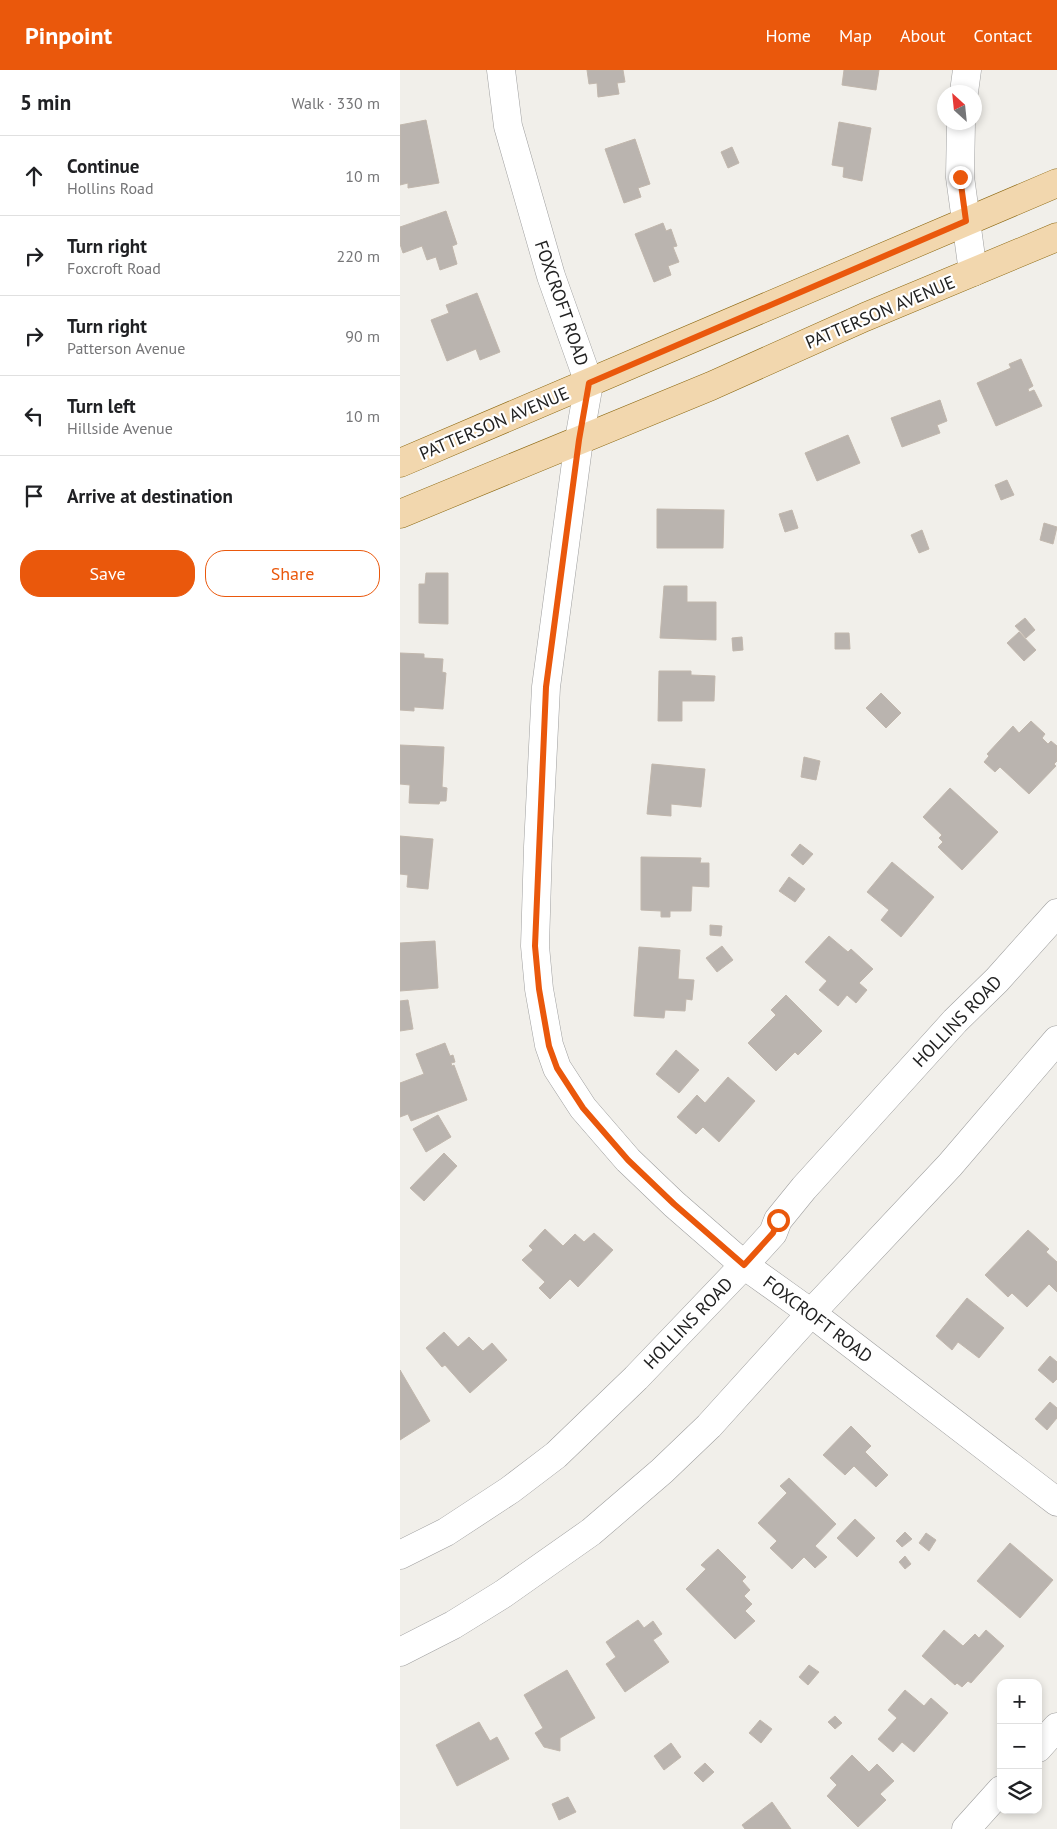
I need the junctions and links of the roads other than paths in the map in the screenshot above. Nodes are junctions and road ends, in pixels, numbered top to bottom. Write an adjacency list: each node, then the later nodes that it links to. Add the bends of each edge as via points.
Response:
1 (501, 70): 9 (street, FOXCROFT ROAD, via 508,126 551,276)
2 (967, 70): 3 (street)
3 (965, 85)
4 (961, 130): 6 (street, via 960,177)
5 (1057, 183): 6 (main road, PATTERSON AVENUE)
6 (966, 221): 8 (street); 9 (main road, PATTERSON AVENUE)
7 (1057, 237): 8 (main road, PATTERSON AVENUE)
8 (974, 272): 10 (main road, PATTERSON AVENUE)
9 (589, 383): 10 (street, FOXCROFT ROAD); 11 (main road, PATTERSON AVENUE)
10 (579, 440): 12 (main road, PATTERSON AVENUE); 15 (street, FOXCROFT ROAD, via 546,687 538,838 535,946 549,1046 557,1068 583,1108 628,1160)
11 (400, 463)
12 (400, 514)
13 (1057, 913): 15 (street, HOLLINS ROAD, via 804,1188 778,1220 773,1233)
14 (1057, 1040): 16 (street, via 950,1165)
15 (744, 1265): 16 (street, FOXCROFT ROAD); 18 (street, HOLLINS ROAD, via 636,1378 556,1455 446,1532)
16 (811, 1313): 17 (street, FOXCROFT ROAD); 19 (street, via 709,1426 591,1532 503,1594)
17 (1057, 1502)
18 (400, 1556)
19 (400, 1652)
20 (1057, 1728): 21 (street)
21 (1042, 1744)
22 (997, 1794): 23 (street)
23 (966, 1829)

